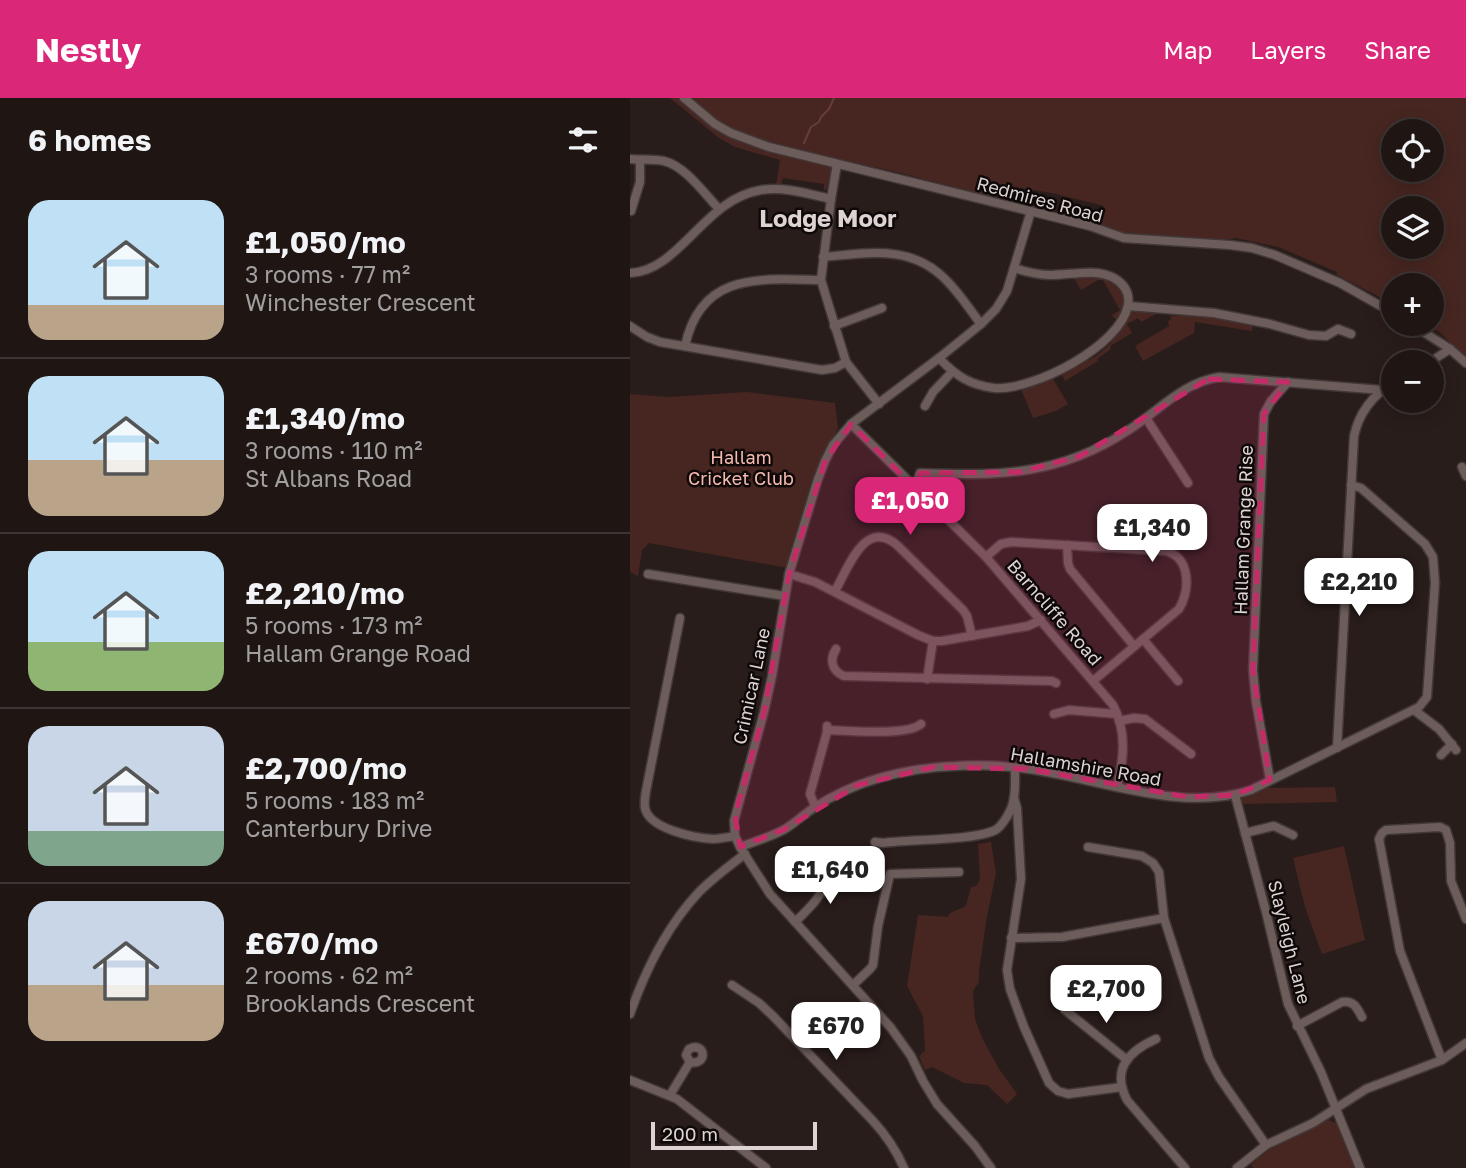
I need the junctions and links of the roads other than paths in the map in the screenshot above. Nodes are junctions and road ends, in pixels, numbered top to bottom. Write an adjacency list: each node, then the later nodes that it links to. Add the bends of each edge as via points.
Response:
1 (684, 98): 3 (street, Redmires Road, via 731,133)
2 (635, 160): 5 (street, via 664,161 681,170); 6 (street, via 640,183)
3 (836, 164): 4 (street); 7 (street, Redmires Road)
4 (831, 199): 5 (street, via 764,190); 8 (street)
5 (719, 209): 10 (street, via 663,261)
6 (631, 211)
7 (1031, 211): 9 (street, Crimicar Lane); 13 (street, Redmires Road, via 1124,238 1252,248 1340,283)
8 (823, 257): 11 (street); 15 (street, via 881,253 914,258 949,282)
9 (1014, 268): 12 (street, via 1042,275 1107,275 1122,284); 15 (street, Crimicar Lane, via 1004,297)
10 (630, 273)
11 (821, 280): 17 (street); 20 (street, via 759,280 729,287 701,310)
12 (1128, 306): 18 (street, via 1214,313 1309,335 1338,329); 26 (street, via 1105,341 1033,382 994,388)
13 (1381, 306)
14 (882, 308): 17 (street)
15 (981, 324): 23 (street, Crimicar Lane)
16 (630, 326): 20 (street, via 660,342)
17 (834, 326): 24 (street)
18 (1351, 334)
19 (1430, 336): 21 (street)
20 (685, 346): 24 (street, via 822,370)
21 (1450, 349): 22 (street); 25 (street)
22 (1444, 353)
23 (939, 358): 26 (street); 30 (street, Crimicar Lane)
24 (846, 362): 30 (street)
25 (1466, 363)
26 (952, 372): 31 (street)
27 (1289, 382): 28 (street); 32 (street, via 1208,379 1177,393); 68 (street, Hallam Grange Rise, via 1264,414 1254,670)
28 (1381, 390)
29 (1381, 391): 39 (street, via 1356,428)
30 (879, 404): 33 (street, Crimicar Lane)
31 (925, 406)
32 (1146, 418): 36 (street, via 1095,449 1041,468 993,475); 38 (street)
33 (850, 424): 35 (street, Barncliffe Road); 44 (street, Crimicar Lane, via 825,461)
34 (1462, 467): 37 (street)
35 (899, 472): 36 (street); 40 (street, Barncliffe Road)
36 (920, 473): 40 (street)
37 (1466, 476)
38 (1188, 483)
39 (1351, 485): 58 (street, via 1361,488 1433,556); 65 (street)
40 (915, 487): 42 (street, Barncliffe Road)
41 (1067, 545): 42 (street, via 1005,542); 50 (street, via 1166,551 1182,560 1186,585 1179,609); 52 (street, via 1070,569)
42 (986, 557): 48 (street, Barncliffe Road)
43 (648, 574): 46 (street)
44 (789, 574): 45 (street); 46 (street, Crimicar Lane)
45 (835, 591): 49 (street, via 864,542 889,539 963,610); 51 (street)
46 (785, 596): 75 (street, Crimicar Lane, via 764,712 735,815)
47 (680, 618): 75 (street, via 645,808 652,820 669,829 702,838)
48 (1041, 620): 49 (street); 55 (street, Barncliffe Road)
49 (972, 636): 51 (street)
50 (1143, 639): 52 (street); 56 (street)
51 (933, 640): 54 (street)
52 (1134, 646): 55 (street)
53 (836, 649): 54 (street, via 832,662 844,676)
54 (927, 679): 57 (street)
55 (1093, 681): 61 (street, Barncliffe Road)
56 (1178, 681)
57 (1056, 683)
58 (1427, 698): 59 (street, Hallamshire Road); 62 (street)
59 (1414, 710): 62 (street); 65 (street, Hallamshire Road)
60 (1054, 714): 61 (street, via 1069,710)
61 (1118, 717): 64 (street, via 1145,719); 69 (street, Barncliffe Road, via 1124,752)
62 (1427, 718): 66 (street, via 1454,747)
63 (921, 724): 71 (street, via 893,731 827,729 810,794)
64 (1188, 748)
65 (1337, 748): 68 (street, Hallamshire Road)
66 (1441, 755)
67 (1015, 768): 69 (street, Hallamshire Road); 71 (street, Hallamshire Road, via 960,765 908,771 858,785); 72 (street)
68 (1270, 780): 70 (street, Hallamshire Road)
69 (1117, 787): 70 (street, Hallamshire Road, via 1159,795)
70 (1235, 795): 73 (street, Slayleigh Lane)
71 (815, 806): 78 (street, Hallamshire Road, via 783,830)
72 (1014, 813): 76 (street, via 988,833 974,836); 84 (street, via 1021,879)
73 (1245, 833): 74 (street, via 1274,826); 91 (street, Slayleigh Lane)
74 (1293, 835)
75 (735, 836): 78 (street)
76 (875, 842)
77 (1088, 847): 81 (street, via 1136,854 1153,863 1161,878)
78 (742, 850): 83 (street); 87 (street, Hallamshire Road, via 690,903)
79 (830, 870): 83 (street, via 818,899)
80 (959, 872): 86 (street, via 890,874 872,967)
81 (1164, 918): 84 (street, via 1062,937); 101 (street, via 1213,1068)
82 (1466, 919): 95 (street, via 1450,876 1444,828 1382,832 1379,839 1400,951)
83 (795, 922): 86 (street)
84 (1011, 938): 98 (street, via 1010,989 1049,1083 1068,1094)
85 (732, 985): 103 (street, via 773,1016 873,1121)
86 (853, 985): 104 (street, via 904,1044 937,1104)
87 (634, 992): 89 (street, Hallamshire Road)
88 (1065, 1010): 94 (street)
89 (630, 1014)
90 (1362, 1017): 91 (street, via 1348,1001)
91 (1297, 1026): 100 (street, Slayleigh Lane)
92 (1156, 1039): 94 (street, via 1137,1048)
93 (1466, 1042): 95 (street)
94 (1127, 1060): 98 (street)
95 (1442, 1060): 100 (street, via 1375,1085)
96 (690, 1062): 99 (street)
97 (630, 1080): 99 (street)
98 (1122, 1087): 105 (street, via 1127,1100)
99 (670, 1095): 102 (street)
100 (1335, 1108): 101 (street); 107 (street, Slayleigh Lane)
101 (1266, 1145): 106 (street)
102 (766, 1168)
103 (904, 1168)
104 (992, 1168)
105 (1185, 1168)
106 (1237, 1168)
107 (1360, 1168)

